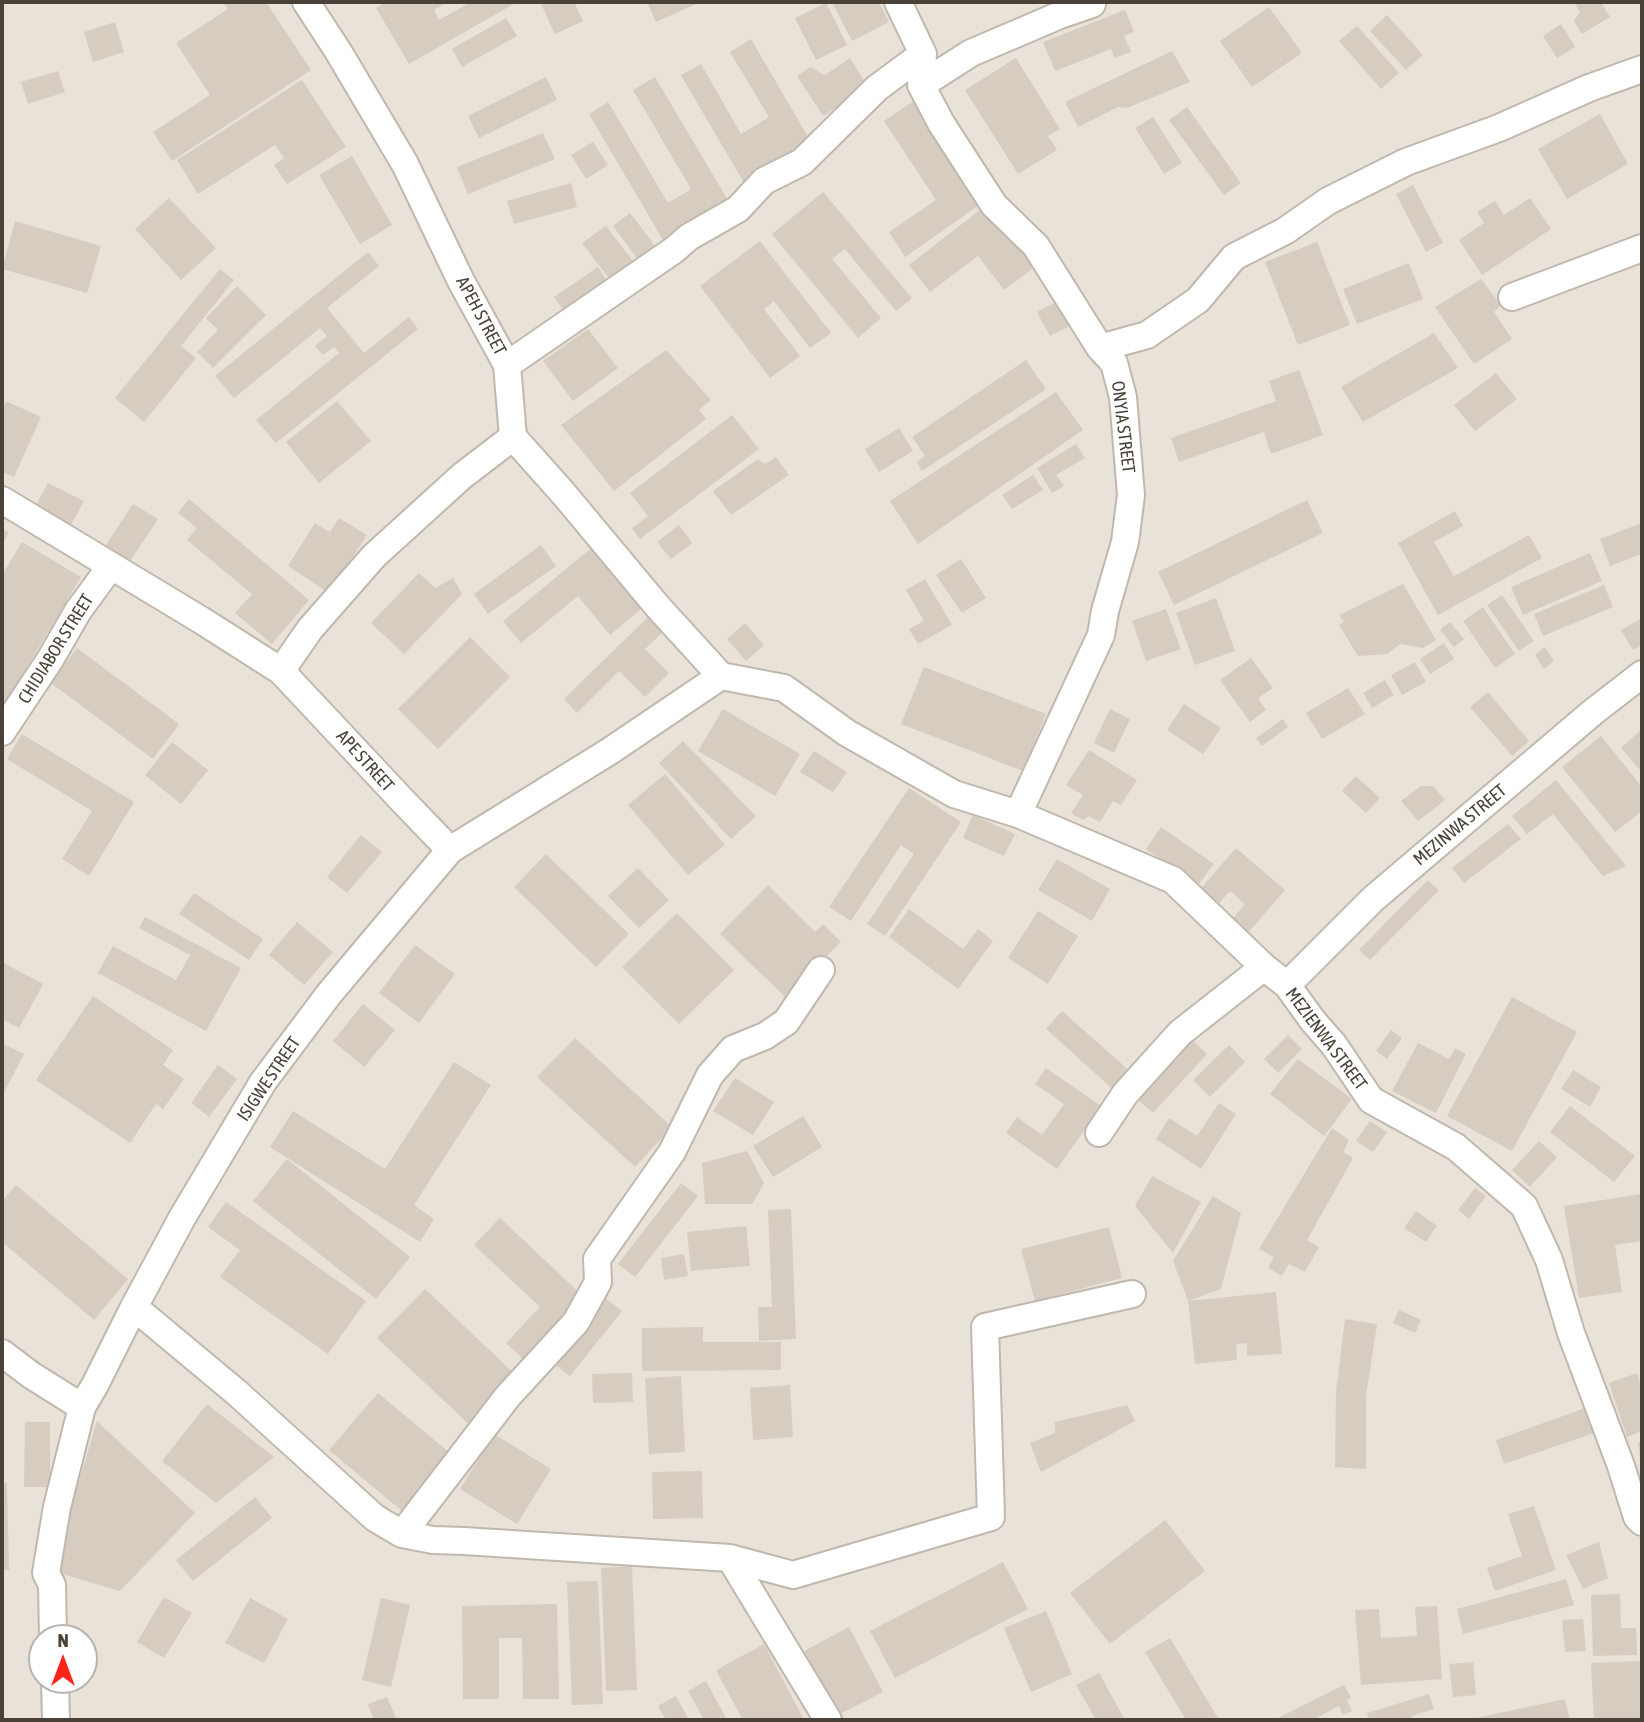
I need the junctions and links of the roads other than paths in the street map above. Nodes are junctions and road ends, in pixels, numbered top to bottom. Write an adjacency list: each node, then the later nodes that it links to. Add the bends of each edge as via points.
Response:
1 (306, 2): 10 (street, APEH STREET, via 405,164)
2 (898, 2): 4 (street)
3 (1092, 4): 6 (street, via 971,53)
4 (923, 54): 6 (street); 10 (street, via 877,88 802,162 764,181 738,209 689,237)
5 (1642, 68): 9 (street, via 1406,162 1328,201 1285,231 1234,257 1198,300 1147,335)
6 (921, 85): 9 (street, ONYIA STREET, via 994,205 1036,246)
7 (1642, 248): 8 (street)
8 (1512, 297)
9 (1100, 348): 18 (street, ONYIA STREET, via 1114,363 1123,397 1131,495 1125,542 1101,635)
10 (507, 365): 11 (street, APEH STREET)
11 (513, 437): 14 (street, via 462,476 374,556 310,629); 16 (street)
12 (2, 500): 13 (street, APE STREET)
13 (111, 566): 14 (street, APE STREET); 17 (street, CHIDIABOR STREET)
14 (281, 671): 19 (street, APE STREET)
15 (1642, 674): 22 (street, MEZINWA STREET, via 1373,899)
16 (721, 676): 18 (street, MEZIENWA STREET, via 784,688 847,733 954,794); 19 (street, ISIGWE STREET)
17 (2, 732)
18 (1018, 814): 20 (street, MEZIENWA STREET, via 1173,880)
19 (450, 850): 25 (street, ISIGWE STREET, via 329,993 263,1082)
20 (1264, 967): 22 (street, MEZIENWA STREET); 23 (street, via 1180,1033 1125,1094)
21 (821, 970): 29 (street, via 786,1022 765,1037 733,1049 710,1076 672,1152 597,1259 598,1282 576,1322 508,1396)
22 (1287, 985): 28 (street, MEZIENWA STREET, via 1371,1100 1456,1147 1524,1206 1549,1261)
23 (1099, 1133)
24 (1132, 1294): 30 (street, via 985,1327 991,1517 793,1575)
25 (134, 1307): 27 (street, ISIGWE STREET); 29 (street, via 236,1392 374,1518)
26 (2, 1353): 27 (street)
27 (82, 1407): 31 (street, ISIGWE STREET, via 46,1573 52,1585)
28 (1642, 1522)
29 (402, 1534): 30 (street, via 433,1540)
30 (730, 1558): 34 (street)
31 (53, 1624)
32 (55, 1694): 33 (street)
33 (56, 1720)
34 (828, 1720)

